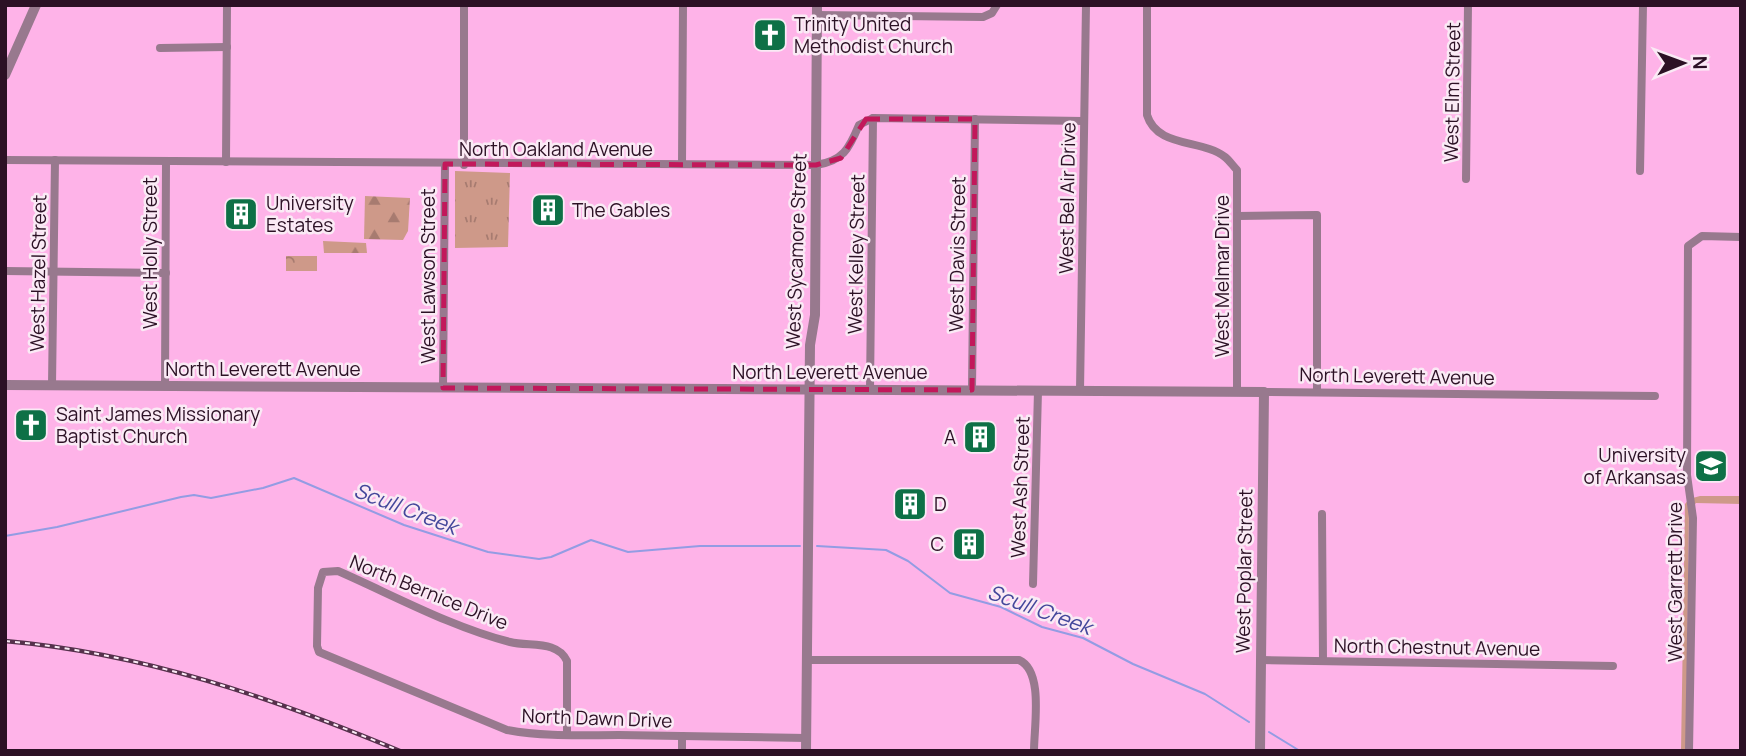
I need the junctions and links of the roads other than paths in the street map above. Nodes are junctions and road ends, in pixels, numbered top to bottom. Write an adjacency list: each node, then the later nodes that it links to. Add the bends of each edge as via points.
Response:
1 (36, 5): 13 (street)
2 (228, 5): 11 (street)
3 (464, 5): 24 (street)
4 (683, 5): 23 (street)
5 (997, 5): 10 (street, via 983,17)
6 (1086, 5): 17 (street, West Bel Air Drive)
7 (1147, 5): 28 (street, West Melmar Drive, via 1150,124 1168,137 1224,156 1237,170)
8 (1468, 5): 27 (street, West Elm Street)
9 (1643, 5): 26 (street)
10 (817, 10): 25 (street, West Sycamore Street)
11 (227, 47): 12 (street); 21 (street)
12 (160, 48)
13 (7, 64): 14 (street)
14 (5, 75)
15 (873, 118): 16 (street); 25 (street, North Oakland Avenue, via 859,125 841,158); 38 (street, West Kelley Street)
16 (975, 119): 17 (street); 39 (street, West Davis Street)
17 (1083, 121): 41 (street, West Bel Air Drive)
18 (5, 160): 19 (street, North Oakland Avenue)
19 (55, 160): 20 (street, North Oakland Avenue); 31 (street, West Hazel Street)
20 (166, 162): 21 (street, North Oakland Avenue); 32 (street, West Holly Street)
21 (226, 162): 22 (street, North Oakland Avenue)
22 (445, 164): 24 (street, North Oakland Avenue); 36 (street, West Lawson Street)
23 (682, 164): 24 (street, North Oakland Avenue); 25 (street, North Oakland Avenue)
24 (464, 165)
25 (816, 165): 37 (street, West Sycamore Street)
26 (1640, 171)
27 (1466, 179)
28 (1238, 216): 42 (street, West Melmar Drive); 44 (street, via 1317,215)
29 (1741, 237): 60 (street, West Garrett Drive, via 1702,236 1688,246 1688,475 1693,517)
30 (5, 271): 31 (street)
31 (54, 271): 32 (street); 34 (street, West Hazel Street)
32 (166, 273): 35 (street, West Holly Street)
33 (5, 385): 34 (street, North Leverett Avenue)
34 (52, 385): 35 (street, North Leverett Avenue)
35 (165, 386): 36 (street, North Leverett Avenue)
36 (443, 388): 37 (street, North Leverett Avenue)
37 (810, 390): 38 (street, North Leverett Avenue); 49 (street, West Sycamore Street)
38 (870, 390): 39 (street, North Leverett Avenue)
39 (972, 390): 40 (street, North Leverett Avenue)
40 (1038, 391): 41 (street, North Leverett Avenue); 47 (street, West Ash Street)
41 (1080, 391): 42 (street, North Leverett Avenue)
42 (1237, 392): 43 (street, North Leverett Avenue)
43 (1264, 392): 44 (street, North Leverett Avenue); 50 (street, West Poplar Street)
44 (1317, 392): 45 (street, North Leverett Avenue)
45 (1655, 396)
46 (1322, 514): 51 (street)
47 (1033, 584)
48 (319, 652): 53 (street, North Dawn Drive, via 507,730); 53 (street, North Bernice Drive, via 318,588 323,572 338,571 507,641 556,647 563,652 567,662)
49 (807, 660): 55 (street, West Sycamore Street); 58 (street, via 1019,660 1031,668 1035,681)
50 (1261, 660): 51 (street, North Chestnut Avenue); 59 (street, West Poplar Street)
51 (1323, 661): 52 (street, North Chestnut Avenue)
52 (1613, 666)
53 (567, 735): 54 (street, North Dawn Drive)
54 (682, 736): 55 (street, North Dawn Drive); 56 (street)
55 (806, 738): 57 (street, West Sycamore Street)
56 (682, 751)
57 (806, 751)
58 (1034, 751)
59 (1260, 751)
60 (1689, 751)

